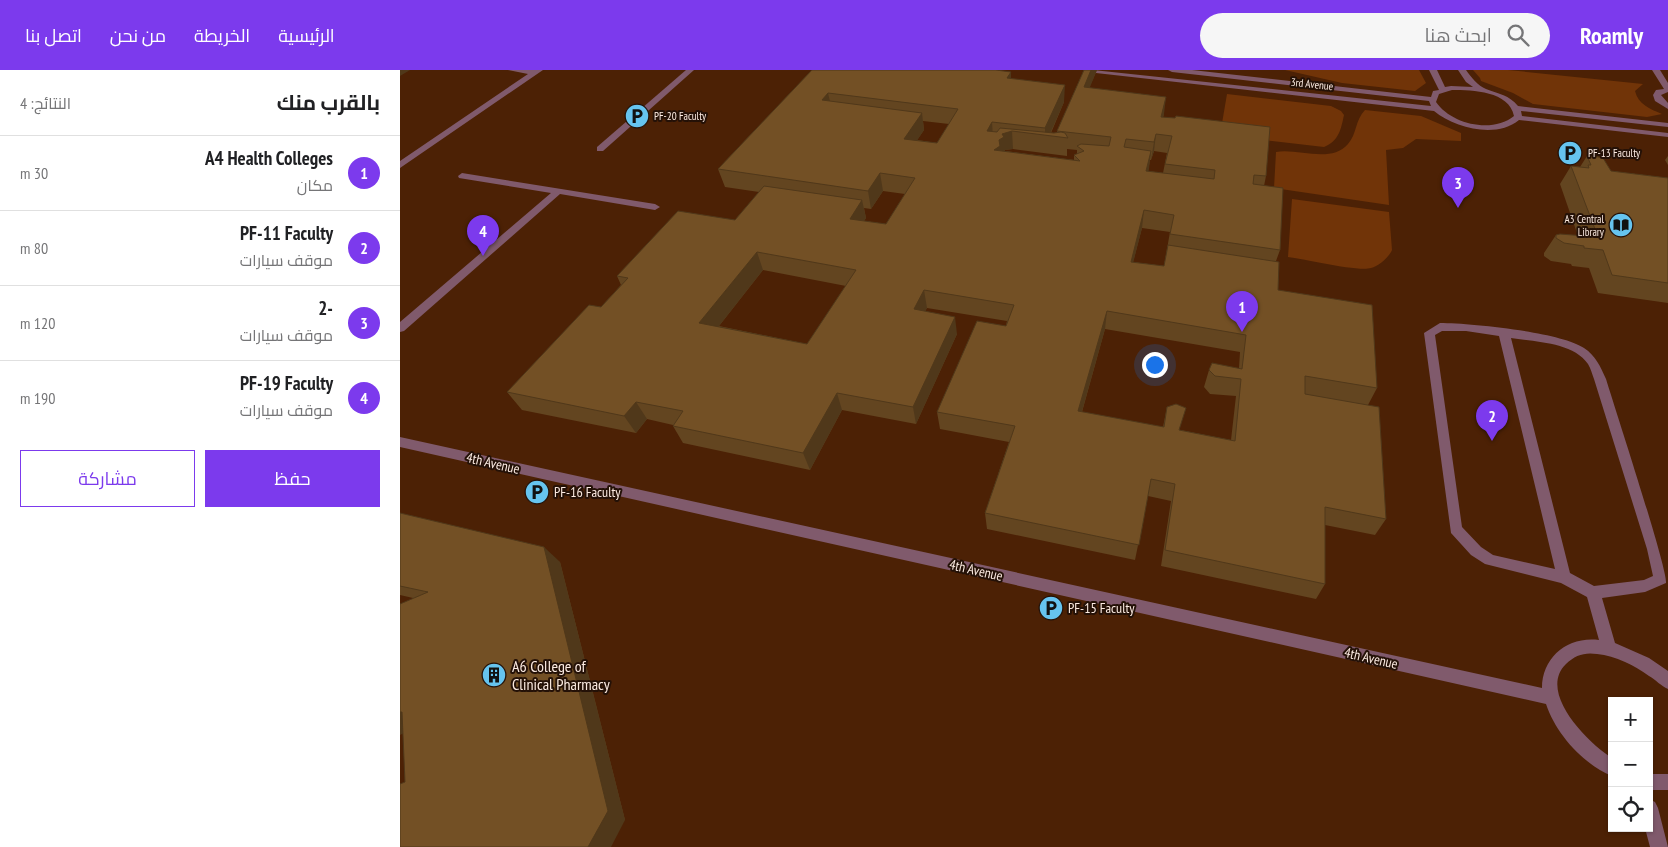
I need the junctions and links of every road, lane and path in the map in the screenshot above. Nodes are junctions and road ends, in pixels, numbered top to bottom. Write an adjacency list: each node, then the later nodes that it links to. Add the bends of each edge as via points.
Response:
1 (512, 70): 8 (lane)
2 (690, 70): 19 (lane)
3 (1091, 70): 15 (lane, 3rd Avenue)
4 (1172, 70): 12 (lane, 3rd Avenue)
5 (1433, 70): 10 (lane)
6 (1462, 70): 11 (lane)
7 (1656, 70): 9 (lane)
8 (537, 72): 20 (lane)
9 (1668, 89): 13 (lane, via 1657,96)
10 (1443, 90): 11 (lane); 12 (lane)
11 (1482, 90): 14 (lane)
12 (1432, 99): 15 (lane)
13 (1668, 107)
14 (1516, 108): 16 (lane); 17 (lane)
15 (1436, 109): 16 (lane, via 1456,121 1479,127 1501,127)
16 (1518, 118): 18 (lane)
17 (1668, 125)
18 (1668, 135)
19 (600, 149)
20 (400, 165)
21 (462, 176): 22 (lane)
22 (558, 192): 23 (lane); 24 (lane)
23 (655, 207)
24 (400, 328)
25 (1504, 333): 27 (lane); 27 (lane, via 1466,326 1440,327 1429,333 1456,529 1476,551 1490,560); 28 (lane, via 1559,342 1579,350 1592,361 1600,379 1654,549 1660,579 1645,586)
26 (400, 442): 31 (lane, 4th Avenue)
27 (1564, 576): 28 (lane)
28 (1593, 593): 29 (lane)
29 (1609, 649): 30 (lane, via 1639,660); 31 (lane, via 1580,648 1566,654 1555,664 1550,678)
30 (1668, 681)
31 (1552, 698): 32 (lane, via 1571,734 1588,752)
32 (1608, 765)
33 (1653, 782): 34 (lane)
34 (1668, 782)
35 (1653, 824): 36 (lane)
36 (1659, 847)

